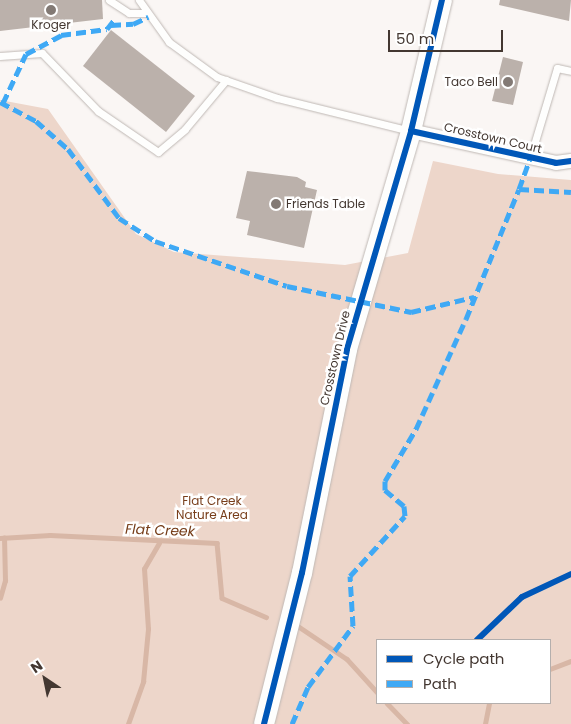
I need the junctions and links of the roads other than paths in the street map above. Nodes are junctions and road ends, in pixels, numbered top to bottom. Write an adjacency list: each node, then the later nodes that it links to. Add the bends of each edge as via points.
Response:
1 (109, 0): 4 (lane, via 129,13)
2 (139, 0): 4 (lane)
3 (442, 0): 8 (street, Crosstown Drive)
4 (145, 14): 7 (lane, via 169,42)
5 (0, 56): 7 (lane, via 42,53 98,111 158,152 185,129)
6 (571, 71): 9 (lane, via 557,68)
7 (226, 80): 8 (lane, via 277,98)
8 (411, 131): 9 (street, Crosstown Court); 11 (street, Crosstown Drive, via 347,349 302,573)
9 (530, 158): 10 (street, Crosstown Court)
10 (571, 161)
11 (264, 724)

